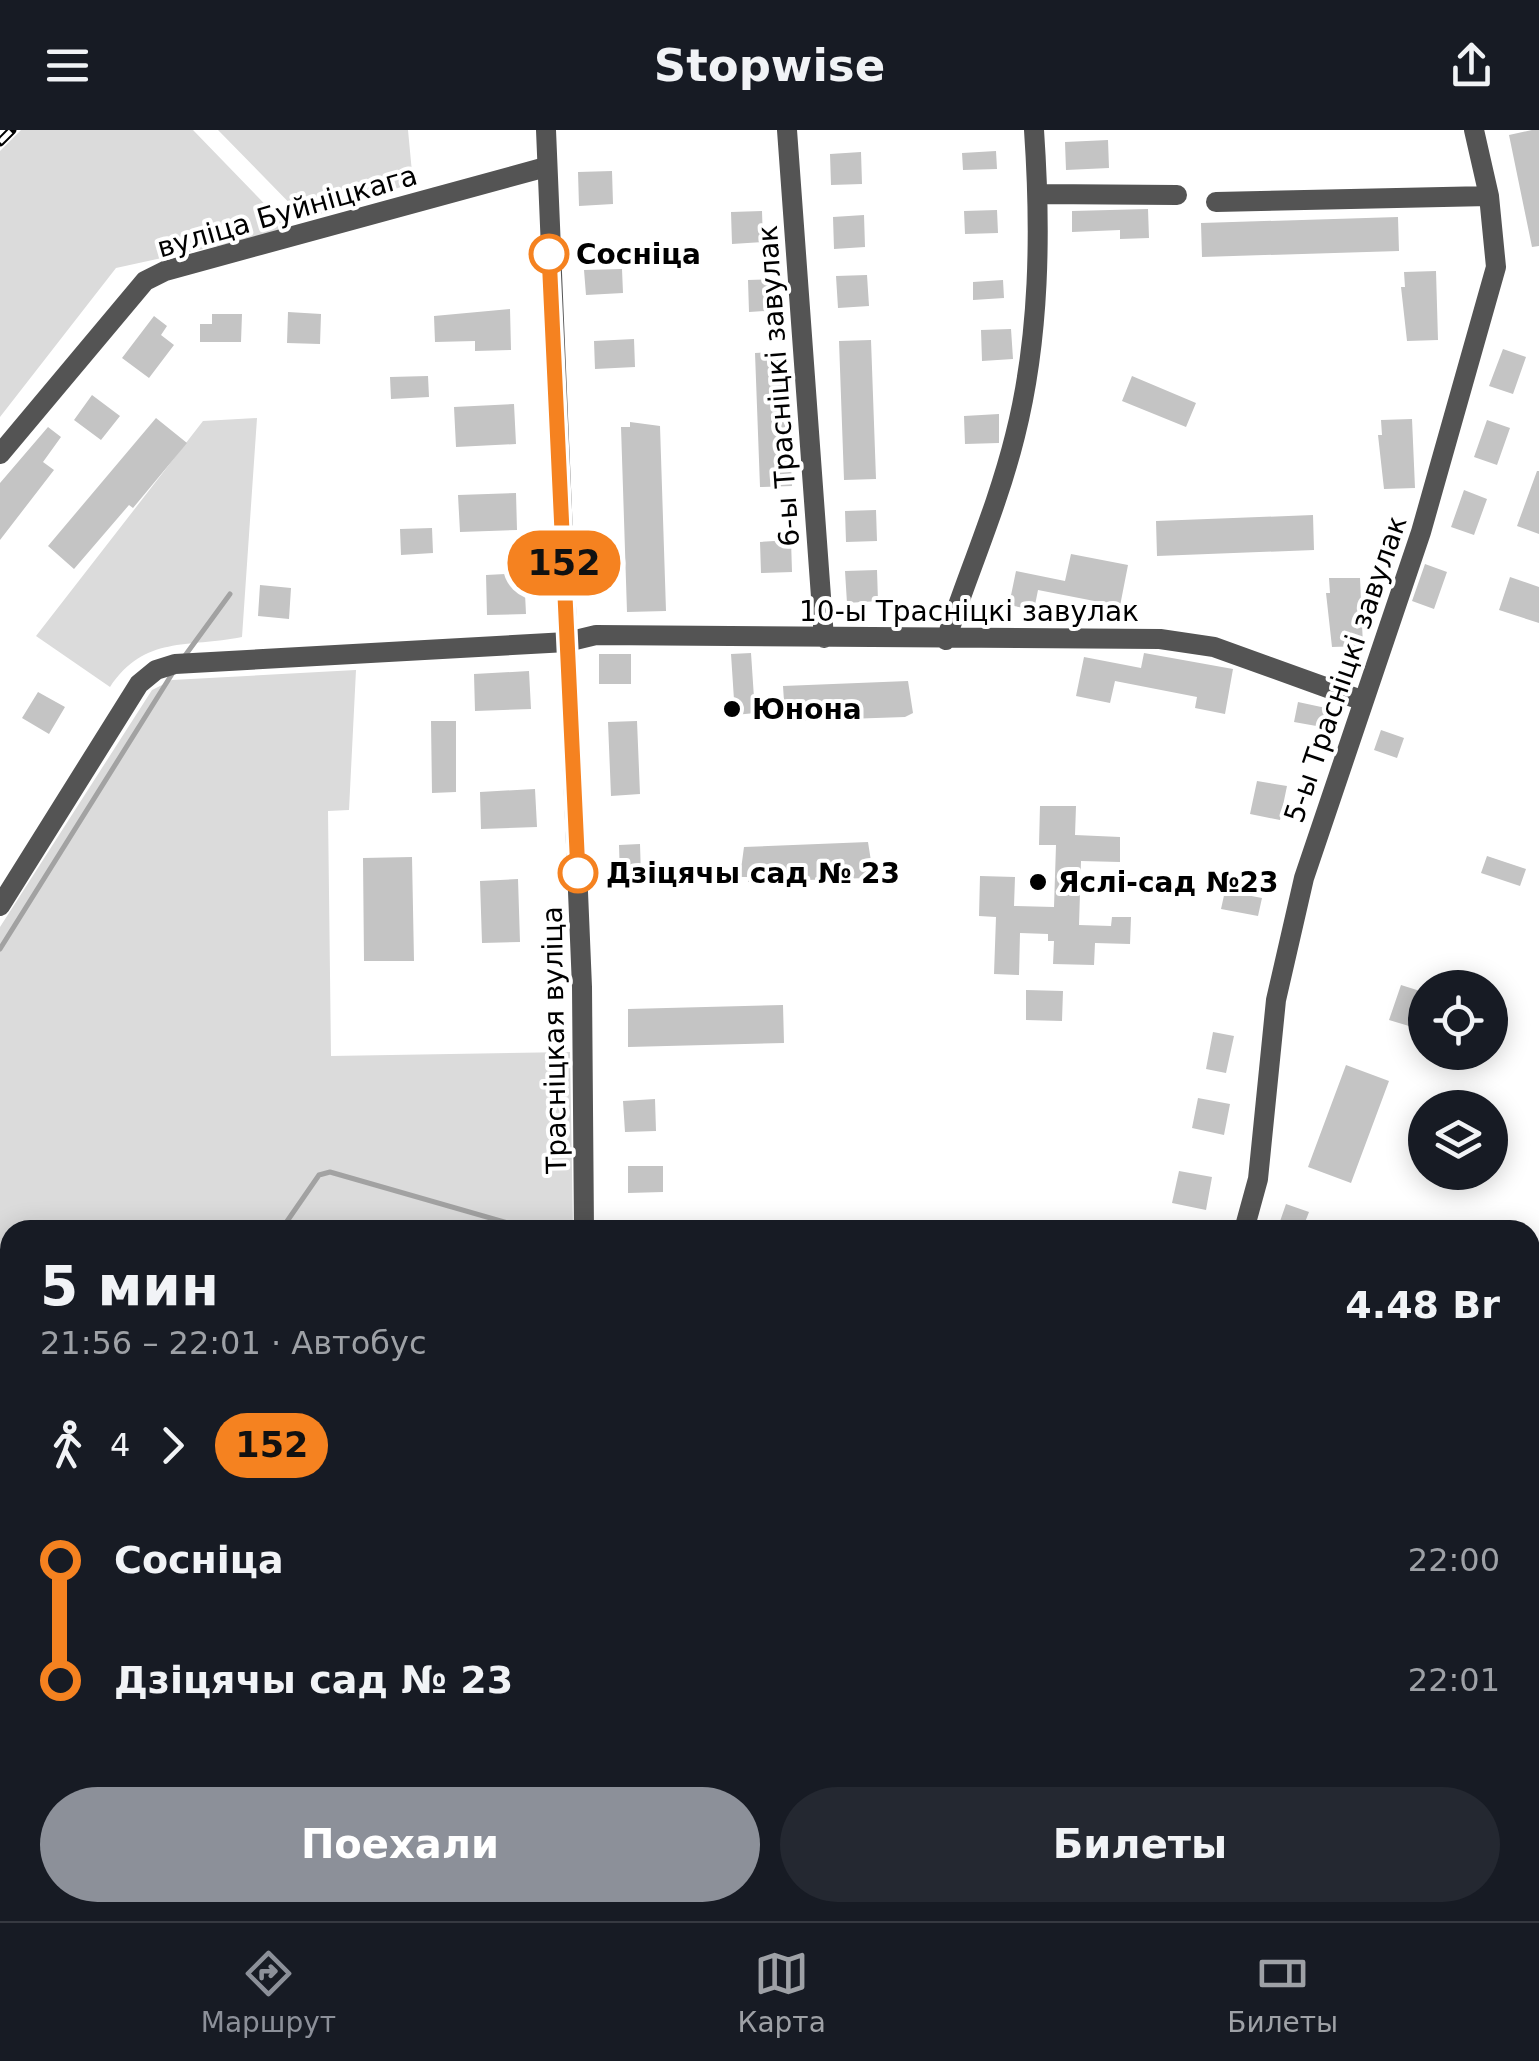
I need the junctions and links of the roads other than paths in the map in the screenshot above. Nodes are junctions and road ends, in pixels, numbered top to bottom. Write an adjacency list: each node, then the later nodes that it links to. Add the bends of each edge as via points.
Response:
1 (546, 130): 5 (street, Трасніцкая вуліца)
2 (787, 130): 11 (street, 6-ы Трасніцкі завулак)
3 (1034, 130): 6 (street)
4 (1474, 130): 8 (street, 5-ы Трасніцкі завулак)
5 (546, 167): 10 (street, вуліца Буйніцкага, via 146,280); 13 (street, Трасніцкая вуліца)
6 (1039, 194): 7 (street); 12 (street, via 1034,327 1015,436)
7 (1178, 195)
8 (1488, 196): 9 (street); 14 (street, 5-ы Трасніцкі завулак, via 1496,267 1421,532)
9 (1216, 202)
10 (0, 454)
11 (824, 638): 12 (street, 10-ы Трасніцкі завулак); 13 (street, 10-ы Трасніцкі завулак, via 596,635)
12 (946, 640): 14 (street, 10-ы Трасніцкі завулак, via 1160,639 1214,647)
13 (567, 642): 15 (street, 10-ы Трасніцкі завулак, via 156,670 139,684); 16 (street, Трасніцкая вуліца, via 582,969)
14 (1361, 700): 17 (street, 5-ы Трасніцкі завулак, via 1304,878 1276,1000 1258,1179)
15 (0, 906)
16 (584, 1220)
17 (1247, 1220)

